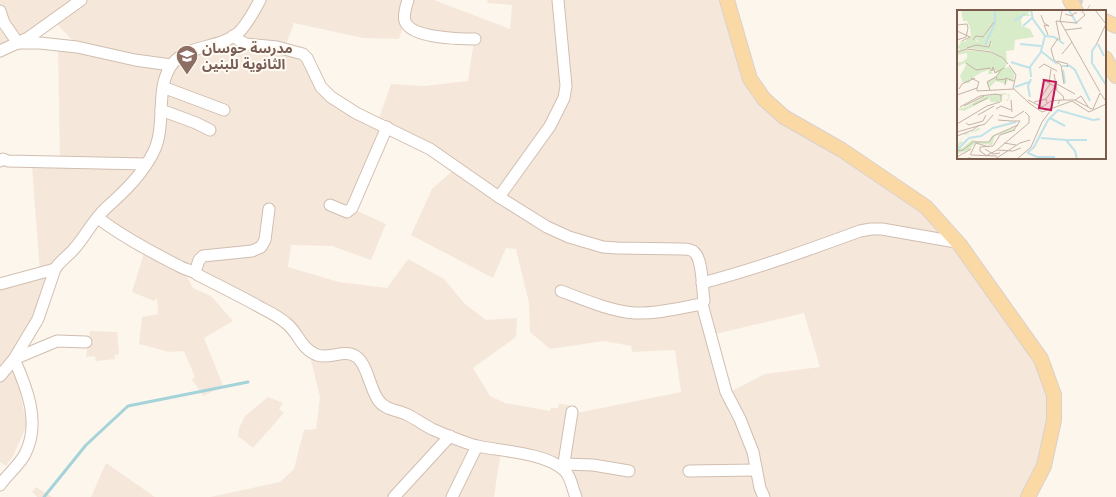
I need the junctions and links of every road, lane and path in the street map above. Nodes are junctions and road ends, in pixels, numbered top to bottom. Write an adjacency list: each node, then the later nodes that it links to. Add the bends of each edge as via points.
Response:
1 (81, 0): 13 (street)
2 (260, 0): 11 (street, via 244,25)
3 (408, 0): 12 (street, via 404,20 407,26 415,31 452,39)
4 (558, 0): 25 (street, via 566,86 564,98 550,126)
5 (727, 0): 29 (main road, via 750,79 764,99 784,117 842,150 926,207)
6 (1070, 0): 7 (main road)
7 (1075, 10)
8 (0, 11): 13 (street, via 4,23)
9 (1106, 21): 10 (main road)
10 (1116, 26)
11 (233, 36): 16 (street, via 190,51 177,58); 21 (street, via 246,44 277,47 303,54 321,87 331,97 356,113)
12 (475, 39)
13 (18, 43): 14 (street); 16 (street, via 76,47)
14 (0, 51)
15 (1106, 60): 17 (main road)
16 (171, 65): 18 (street)
17 (1116, 76)
18 (163, 89): 19 (street); 20 (street)
19 (161, 110): 22 (street); 24 (street, via 158,140)
20 (224, 110)
21 (388, 128): 25 (street, via 430,149); 26 (street, via 352,208 346,212)
22 (210, 130)
23 (0, 161): 24 (street, via 3,159)
24 (145, 164): 28 (street, via 125,191)
25 (499, 197): 32 (street, via 547,227 586,242 617,248 689,249 698,256)
26 (330, 205)
27 (269, 209): 31 (street, via 267,232 261,247 252,251 203,256)
28 (98, 218): 30 (street); 31 (street, via 126,238 180,267)
29 (956, 242): 32 (street, via 871,229 740,273); 51 (main road, via 960,244 1041,359 1054,395 1054,420 1044,466)
30 (55, 269): 33 (street); 37 (street, via 38,319)
31 (195, 272): 40 (street, via 285,322 304,347 311,352 324,356 342,353 357,357 364,366 381,404)
32 (702, 283): 35 (street)
33 (0, 284)
34 (561, 291): 35 (street, via 625,312 658,311)
35 (702, 304): 43 (street, via 726,392 744,428)
36 (86, 342): 37 (street, via 57,341)
37 (14, 359): 38 (street); 46 (street, via 27,388 32,416 32,436 25,455)
38 (0, 376)
39 (572, 412): 42 (street)
40 (450, 436): 41 (street); 47 (street)
41 (477, 446): 42 (street, via 539,457); 48 (street)
42 (563, 467): 44 (street, via 593,465); 49 (street)
43 (756, 470): 45 (street); 50 (street)
44 (629, 471)
45 (689, 471)
46 (0, 485)
47 (394, 497)
48 (452, 497)
49 (576, 497)
50 (764, 497)
51 (1028, 497)

